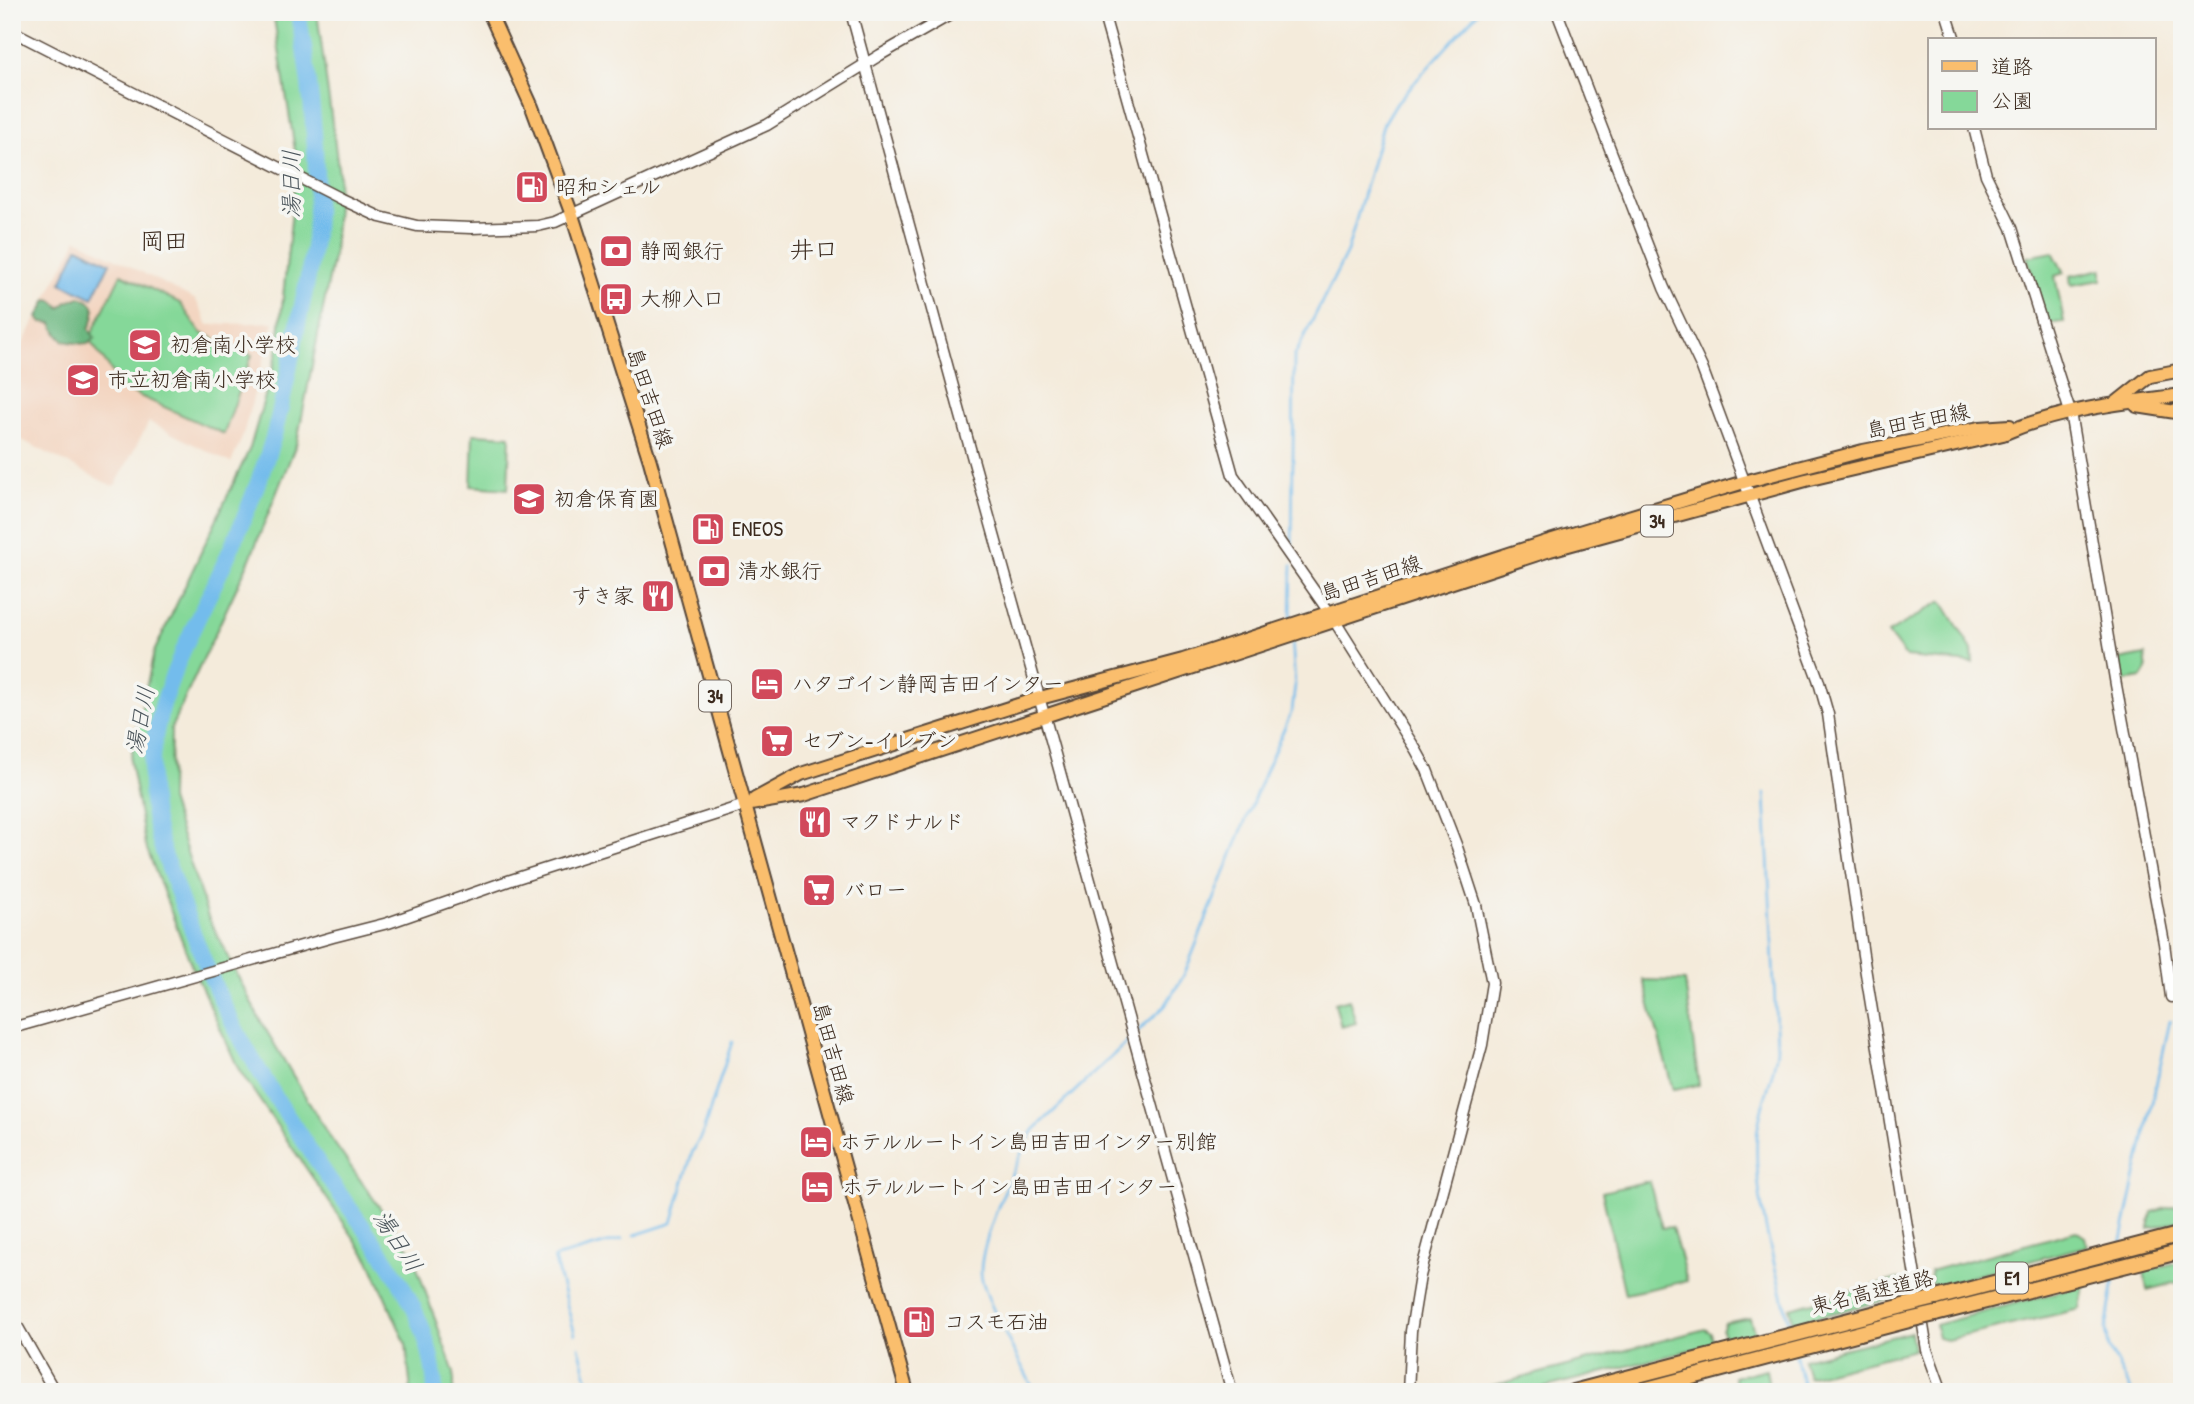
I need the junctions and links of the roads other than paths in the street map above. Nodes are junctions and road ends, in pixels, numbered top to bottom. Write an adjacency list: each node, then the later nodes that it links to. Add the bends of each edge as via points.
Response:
1 (489, 12): 11 (main road, 島田吉田線 / 34, via 532,107)
2 (851, 12): 9 (street)
3 (955, 12): 9 (street)
4 (1104, 12): 20 (street, via 1233,475)
5 (1557, 12): 18 (street)
6 (1946, 12): 8 (street)
7 (12, 32): 11 (street, via 341,200 400,223 438,228 538,226)
8 (1954, 38)
9 (866, 65): 11 (street, via 767,125); 22 (street)
10 (1975, 130): 15 (street, via 1986,174 2012,228)
11 (572, 215): 24 (main road, 島田吉田線 / 34, via 650,461)
12 (2182, 370): 14 (main road, via 2150,376)
13 (2182, 395): 14 (main road, 島田吉田線 / 34)
14 (2116, 404): 15 (main road, 島田吉田線 / 34); 16 (main road)
15 (2070, 412): 17 (main road, 島田吉田線 / 34); 25 (street)
16 (2182, 413)
17 (2021, 425): 18 (main road, 島田吉田線 / 34, via 1980,428 1863,451); 19 (main road, 島田吉田線 / 34, via 2003,434)
18 (1744, 482): 19 (street); 20 (main road, 島田吉田線 / 34)
19 (1748, 495): 20 (main road, 島田吉田線 / 34); 36 (street, via 1828,713 1927,1350)
20 (1332, 616): 21 (main road, 島田吉田線 / 34); 33 (street, via 1427,770 1476,905 1492,983 1482,1045 1420,1276)
21 (1292, 629): 22 (main road, 島田吉田線 / 34); 23 (main road, 島田吉田線 / 34)
22 (1040, 698): 23 (street); 24 (main road, 島田吉田線 / 34, via 801,774)
23 (1045, 717): 24 (main road, 島田吉田線 / 34, via 804,795); 32 (street)
24 (745, 805): 26 (street, via 388,923); 31 (main road, 島田吉田線 / 34)
25 (2171, 997)
26 (12, 1028)
27 (2182, 1234): 34 (highway, 東名高速道路 / E1, bridge)
28 (2182, 1251): 35 (highway, 東名高速道路 / E1, bridge)
29 (12, 1317): 30 (street)
30 (55, 1392)
31 (907, 1392)
32 (1232, 1392)
33 (1408, 1392)
34 (1573, 1392)
35 (1635, 1392)
36 (1942, 1392)

